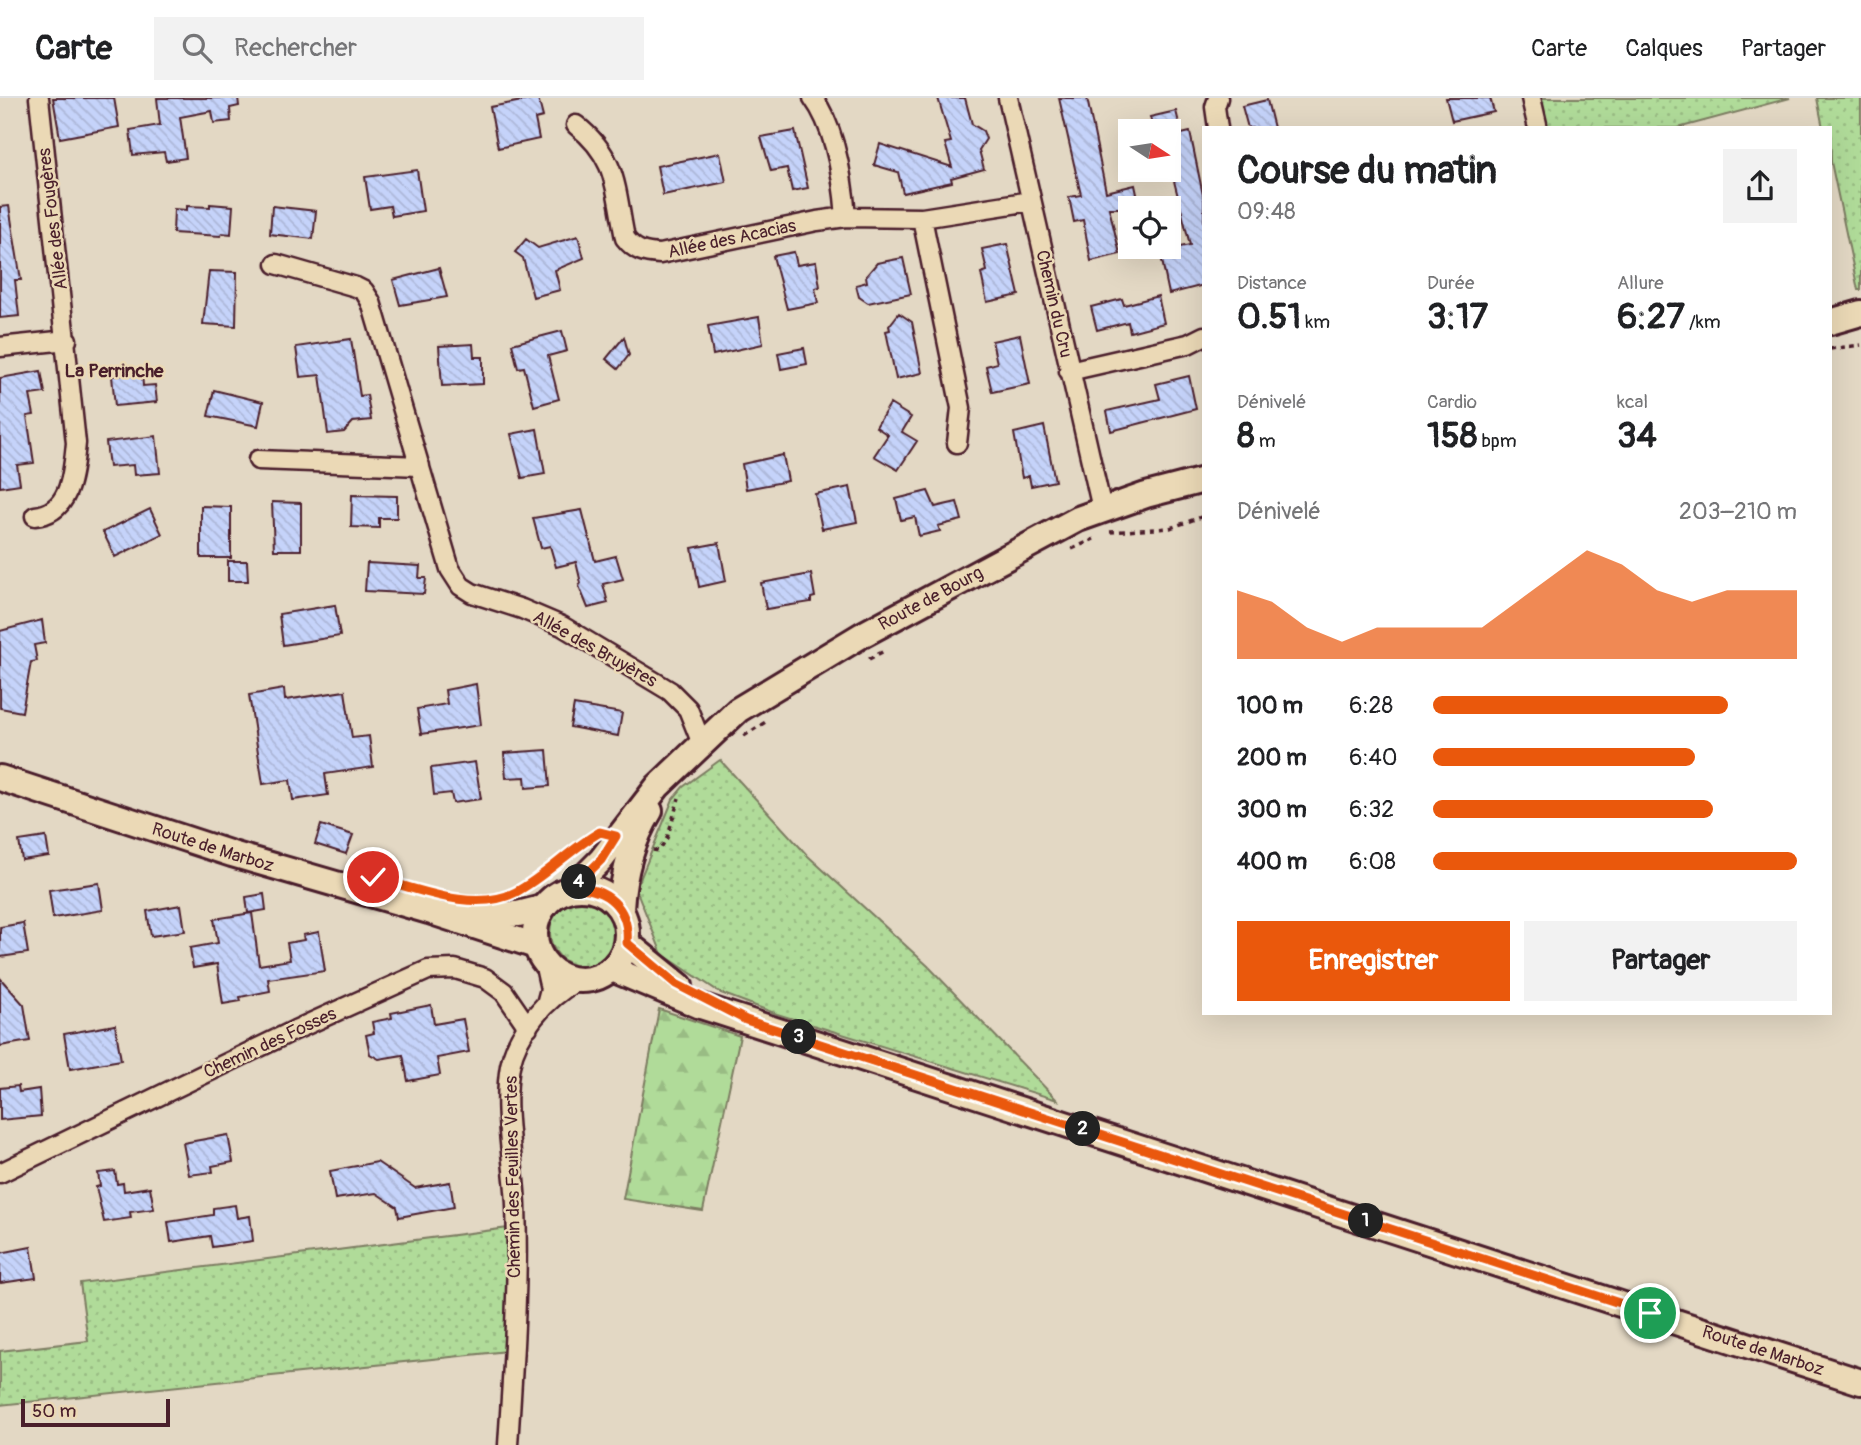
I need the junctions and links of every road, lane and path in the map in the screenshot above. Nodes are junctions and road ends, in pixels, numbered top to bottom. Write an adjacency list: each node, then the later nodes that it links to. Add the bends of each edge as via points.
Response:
1 (39, 98): 18 (street, Allée des Fougères)
2 (813, 98): 10 (street, via 825,114)
3 (1008, 98): 9 (street, Chemin du Cru)
4 (1218, 98): 8 (street)
5 (1531, 98): 6 (street)
6 (1537, 124)
7 (576, 125): 10 (street, Allée des Acacias, via 603,149 625,238 644,253 660,254)
8 (1218, 126)
9 (1031, 201): 11 (street, Allée des Acacias); 22 (street, Chemin du Cru)
10 (846, 217): 11 (street, Allée des Acacias)
11 (922, 218): 23 (street, via 961,408)
12 (276, 264): 25 (street, Allée des Bruyères, via 364,291)
13 (1861, 313): 14 (main road)
14 (1832, 322)
15 (1861, 328): 16 (main road)
16 (1832, 332)
17 (1202, 337): 22 (street)
18 (67, 340): 20 (street); 27 (street, Allée des Fougères, via 74,463 64,499 56,509)
19 (1861, 345): 21 (path)
20 (0, 347)
21 (1832, 349)
22 (1069, 371): 29 (street, Chemin du Cru)
23 (957, 443)
24 (258, 460): 25 (street)
25 (420, 466): 35 (street, Allée des Bruyères, via 450,569 461,586 562,626 670,691 688,709)
26 (1202, 481): 29 (main road, Route de Bourg)
27 (35, 516)
28 (1202, 517): 29 (path, via 1170,528)
29 (1104, 521): 35 (main road, Route de Bourg, via 988,567 784,680 738,709)
30 (1096, 538): 31 (path)
31 (1063, 554)
32 (887, 649): 33 (path)
33 (864, 662)
34 (778, 713): 36 (path)
35 (702, 744): 37 (main road, Route de Bourg)
36 (733, 744)
37 (682, 776): 39 (main road, Route de Bourg, via 658,786); 40 (path, via 667,838 659,850); 44 (main road, Route de Bourg, via 645,819 632,846)
38 (0, 778): 45 (main road, Route de Marboz, via 269,866)
39 (616, 836): 41 (main road, Route de Bourg, via 601,860); 42 (path, via 600,832 591,837)
40 (644, 849)
41 (573, 888): 43 (main road); 44 (main road, via 600,891)
42 (517, 892)
43 (542, 908): 45 (main road, Route de Marboz, via 518,914); 47 (main road, via 534,933)
44 (621, 909): 46 (main road)
45 (429, 911): 47 (main road, Route de Marboz)
46 (627, 943): 48 (main road); 51 (main road, Route de Marboz, via 676,984)
47 (540, 954): 49 (main road, via 564,978); 50 (street, via 550,989)
48 (612, 969): 49 (main road); 51 (main road, Route de Marboz)
49 (577, 981): 50 (street)
50 (546, 1004): 52 (street, Chemin des Feuilles Vertes)
51 (746, 1020): 54 (main road, Route de Marboz)
52 (528, 1027): 53 (street, Chemin des Fosses, via 504,992 485,978 455,969 428,970); 55 (street, Chemin des Feuilles Vertes, via 515,1051 509,1084 516,1282)
53 (0, 1173)
54 (1861, 1382)
55 (508, 1445)

